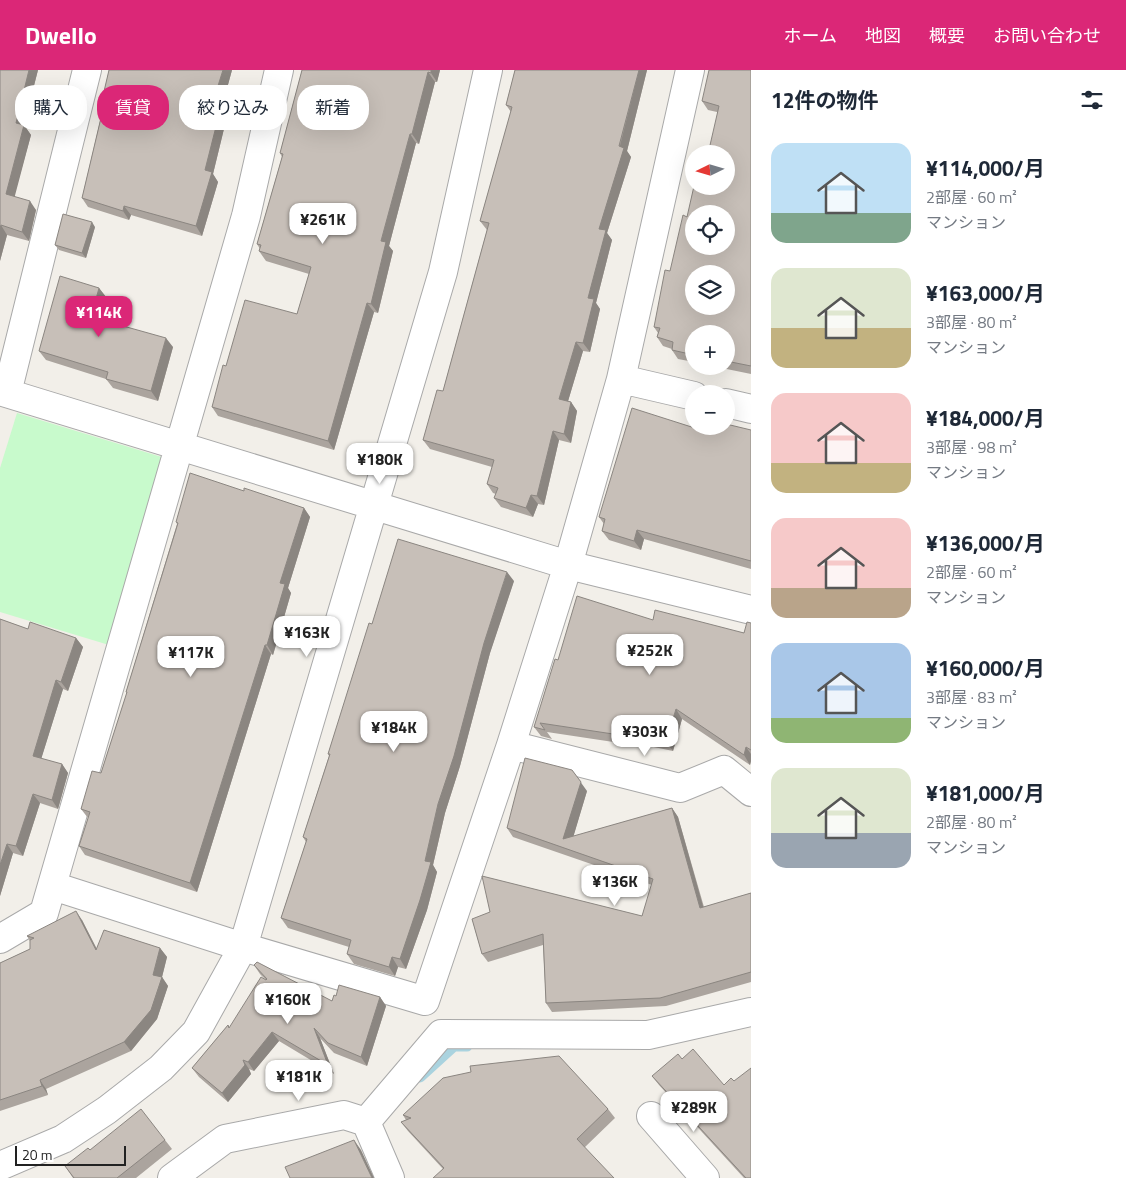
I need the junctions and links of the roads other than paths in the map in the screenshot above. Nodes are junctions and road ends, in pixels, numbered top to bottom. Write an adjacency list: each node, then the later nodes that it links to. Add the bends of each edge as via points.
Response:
1 (87, 70): 6 (street)
2 (280, 70): 10 (street, via 246,216)
3 (488, 70): 11 (street, via 443,272)
4 (690, 70): 5 (street)
5 (621, 378): 7 (street); 12 (street)
6 (3, 392): 10 (street)
7 (685, 394)
8 (735, 405): 9 (street)
9 (751, 409)
10 (181, 446): 11 (street); 16 (street)
11 (375, 505): 12 (street); 18 (street)
12 (568, 565): 13 (street); 14 (street)
13 (751, 610)
14 (510, 745): 15 (street, via 680,788 724,770); 18 (street, via 425,1001)
15 (751, 792)
16 (52, 886): 17 (street, via 44,913); 18 (street)
17 (0, 939)
18 (243, 947): 22 (street, via 196,1032 161,1068 63,1139)
19 (751, 1012): 21 (street, via 648,1034 441,1034)
20 (651, 1116): 25 (street)
21 (366, 1122): 23 (street, via 344,1115 225,1139); 24 (street)
22 (0, 1166)
23 (172, 1178)
24 (390, 1178)
25 (705, 1178)

